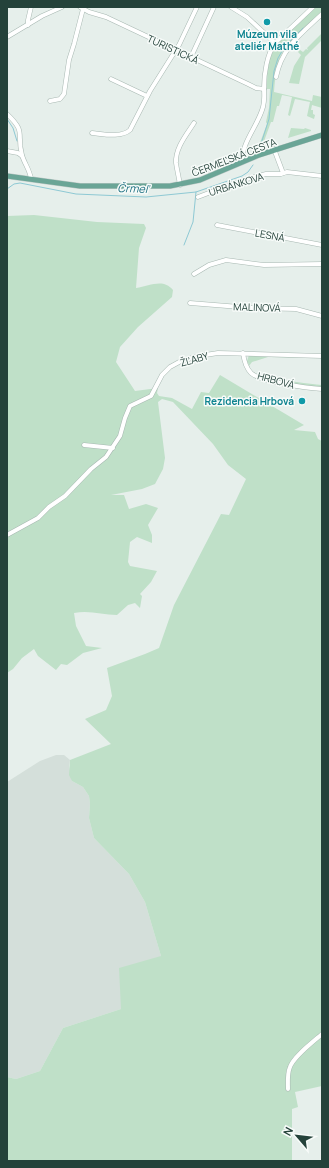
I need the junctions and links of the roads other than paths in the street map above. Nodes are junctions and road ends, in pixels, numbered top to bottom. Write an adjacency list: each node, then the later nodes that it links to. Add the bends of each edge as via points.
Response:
1 (31, 7): 10 (street)
2 (62, 7): 10 (street)
3 (197, 7): 13 (street)
4 (214, 7): 14 (street)
5 (231, 7): 8 (street)
6 (313, 7): 12 (street)
7 (81, 8): 13 (street, TURISTICKÁ); 19 (street, TURISTICKÁ, via 64,94 60,99)
8 (241, 9): 12 (street)
9 (322, 14): 15 (street, via 283,54)
10 (28, 25): 11 (street)
11 (7, 37)
12 (275, 43): 17 (street, via 270,50)
13 (175, 50): 14 (street, TURISTICKÁ); 18 (street)
14 (191, 57): 17 (street, TURISTICKÁ, via 256,88)
15 (276, 78)
16 (111, 79): 18 (street)
17 (264, 89): 27 (street, via 264,105 245,145)
18 (147, 96): 22 (street, via 128,132)
19 (50, 101)
20 (7, 114): 26 (street, via 19,128)
21 (194, 123): 32 (street, via 177,153 176,164)
22 (92, 133)
23 (322, 135): 24 (main road, ČERMEĽSKÁ CESTA)
24 (274, 149): 27 (main road, ČERMEĽSKÁ CESTA); 28 (street)
25 (7, 151): 26 (street)
26 (22, 156): 31 (street)
27 (242, 162): 32 (main road, ČERMEĽSKÁ CESTA, via 203,179)
28 (283, 173): 30 (street, URBÁNKOVA); 33 (street, URBÁNKOVA, via 243,180)
29 (7, 176): 31 (main road, ČERMEĽSKÁ CESTA)
30 (322, 176)
31 (31, 179): 32 (main road, ČERMEĽSKÁ CESTA, via 86,186)
32 (180, 185)
33 (198, 196)
34 (217, 225): 35 (street, LESNÁ)
35 (322, 245)
36 (322, 264): 37 (street, via 264,265 226,260 209,265)
37 (194, 274)
38 (190, 303): 39 (street, MALINOVÁ, via 296,309)
39 (322, 316)
40 (243, 353): 41 (street, ŽĽABY); 42 (street, HRBOVÁ, via 249,370 259,378); 44 (street, ŽĽABY, via 206,354 170,367 162,375 151,396 130,406)
41 (322, 356)
42 (322, 389)
43 (84, 444): 44 (street)
44 (113, 448): 45 (street, ŽĽABY, via 38,518)
45 (7, 535)
46 (322, 1034): 47 (street, via 291,1065)
47 (288, 1089)

